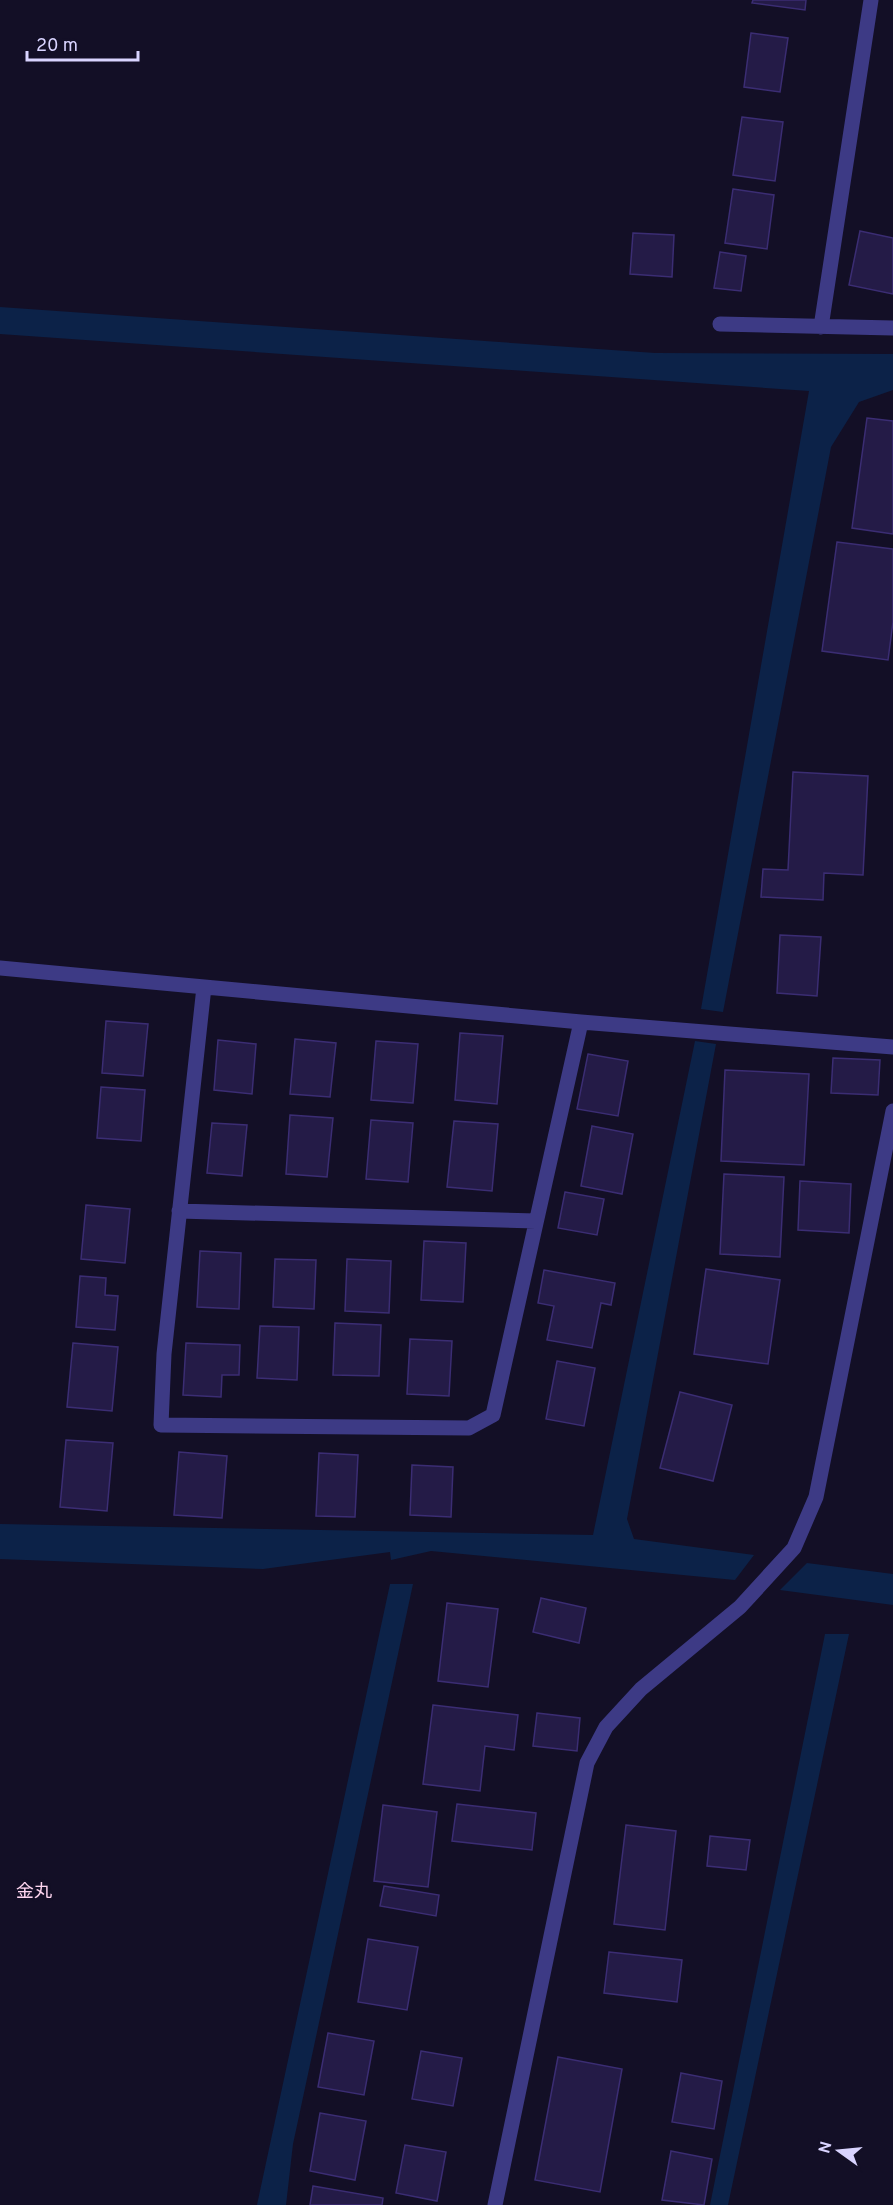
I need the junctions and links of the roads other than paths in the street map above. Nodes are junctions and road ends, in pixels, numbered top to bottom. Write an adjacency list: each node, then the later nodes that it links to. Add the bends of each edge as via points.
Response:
1 (871, 0): 3 (street)
2 (720, 324): 3 (street)
3 (821, 327): 4 (street)
4 (893, 328)
5 (0, 968): 6 (street)
6 (204, 987): 7 (street); 10 (street)
7 (581, 1022): 8 (street); 11 (street)
8 (893, 1047)
9 (893, 1111): 12 (street, via 816,1497 794,1548 740,1607 641,1689 606,1727 587,1763)
10 (179, 1211): 11 (street); 11 (street, via 161,1425 469,1428 493,1415)
11 (536, 1221)
12 (495, 2205)

